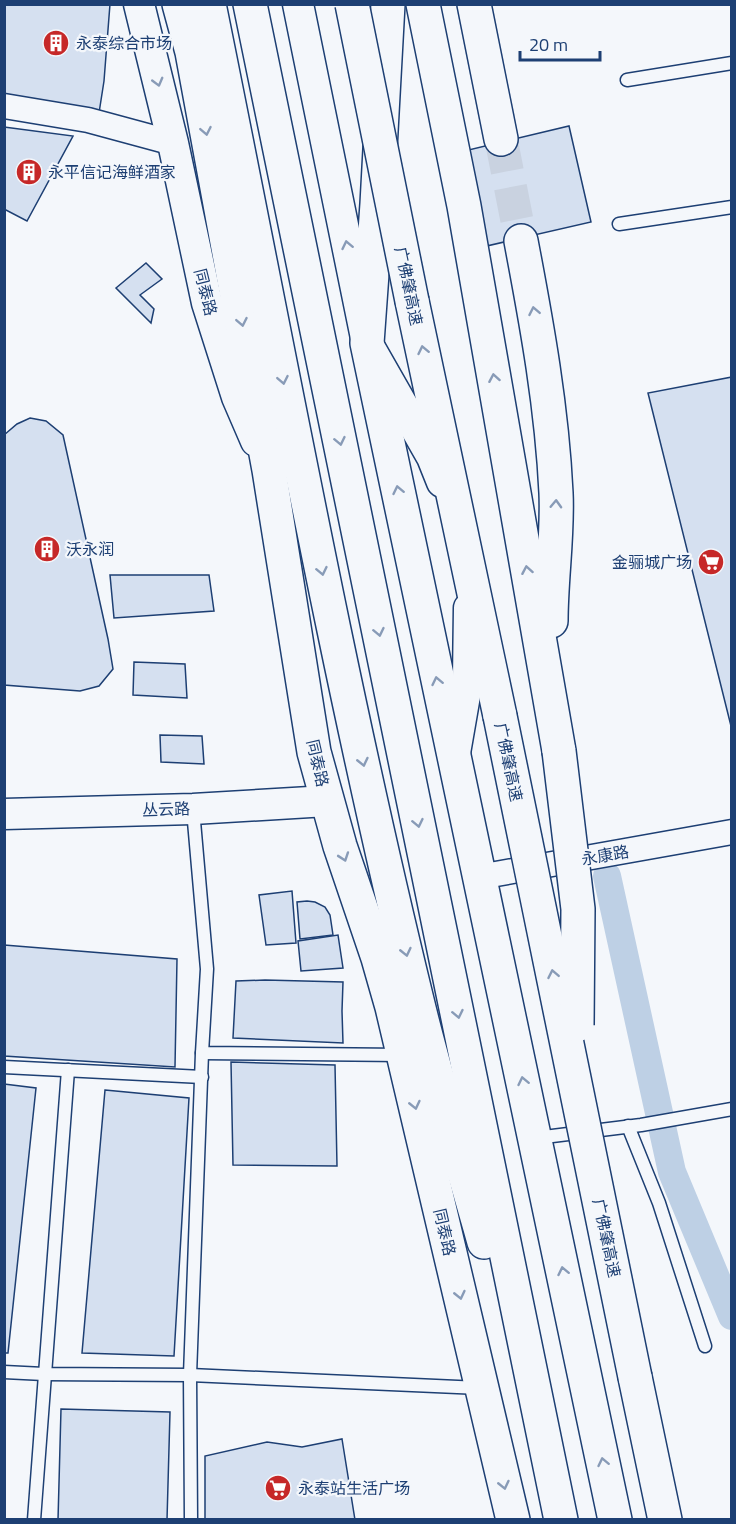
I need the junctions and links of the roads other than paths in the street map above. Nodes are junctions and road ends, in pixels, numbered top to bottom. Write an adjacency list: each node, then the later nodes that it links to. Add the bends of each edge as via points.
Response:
1 (139, 4): 14 (street, 同泰路, one-way to 14)
2 (179, 4): 19 (main road, one-way to 19, via 192,52)
3 (209, 4): 41 (main road, one-way to 41, via 348,694 416,996)
4 (250, 4): 41 (main road, one-way to 41)
5 (298, 4): 18 (street, one-way to 5)
6 (352, 4): 32 (main road, 广佛肇高速, one-way to 6, bridge)
7 (423, 4): 20 (main road, one-way to 7, via 464,206)
8 (474, 4): 13 (main road)
9 (388, 7): 18 (main road)
10 (732, 63): 11 (lane)
11 (627, 80)
12 (4, 106): 14 (street, via 88,120)
13 (501, 139)
14 (173, 143): 19 (street, 同泰路, via 207,303 237,397)
15 (732, 207): 16 (lane)
16 (619, 224)
17 (521, 241): 20 (main road, one-way to 17, via 551,652 556,497 553,443)
18 (367, 343): 21 (main road, one-way to 18); 21 (street, via 432,457 465,559 468,678)
19 (269, 470): 22 (main road, 同泰路, via 310,728)
20 (559, 752): 32 (main road, bridge, via 578,909)
21 (454, 759): 26 (main road)
22 (327, 801): 23 (street, 丛云路); 28 (main road, 同泰路, one-way to 28, via 378,958)
23 (193, 809): 24 (street, 丛云路); 27 (lane, via 207,969)
24 (4, 814)
25 (732, 832): 26 (street, 永康路)
26 (479, 877): 35 (main road, one-way to 26)
27 (202, 1053): 28 (lane); 31 (lane)
28 (404, 1055): 40 (main road, 同泰路, one-way to 40)
29 (4, 1067): 30 (lane)
30 (68, 1070): 31 (lane); 38 (lane)
31 (202, 1077): 39 (lane)
32 (577, 1093): 46 (main road, 广佛肇高速, bridge)
33 (732, 1109): 34 (lane)
34 (628, 1126): 35 (lane); 36 (lane, via 659,1203)
35 (535, 1138): 45 (main road, one-way to 35)
36 (705, 1346)
37 (4, 1372): 38 (lane)
38 (44, 1374): 39 (lane); 42 (lane)
39 (190, 1375): 40 (lane); 43 (lane)
40 (481, 1388): 44 (main road, 同泰路, one-way to 44)
41 (559, 1508)
42 (34, 1520)
43 (191, 1520)
44 (513, 1520)
45 (615, 1520)
46 (665, 1520)

